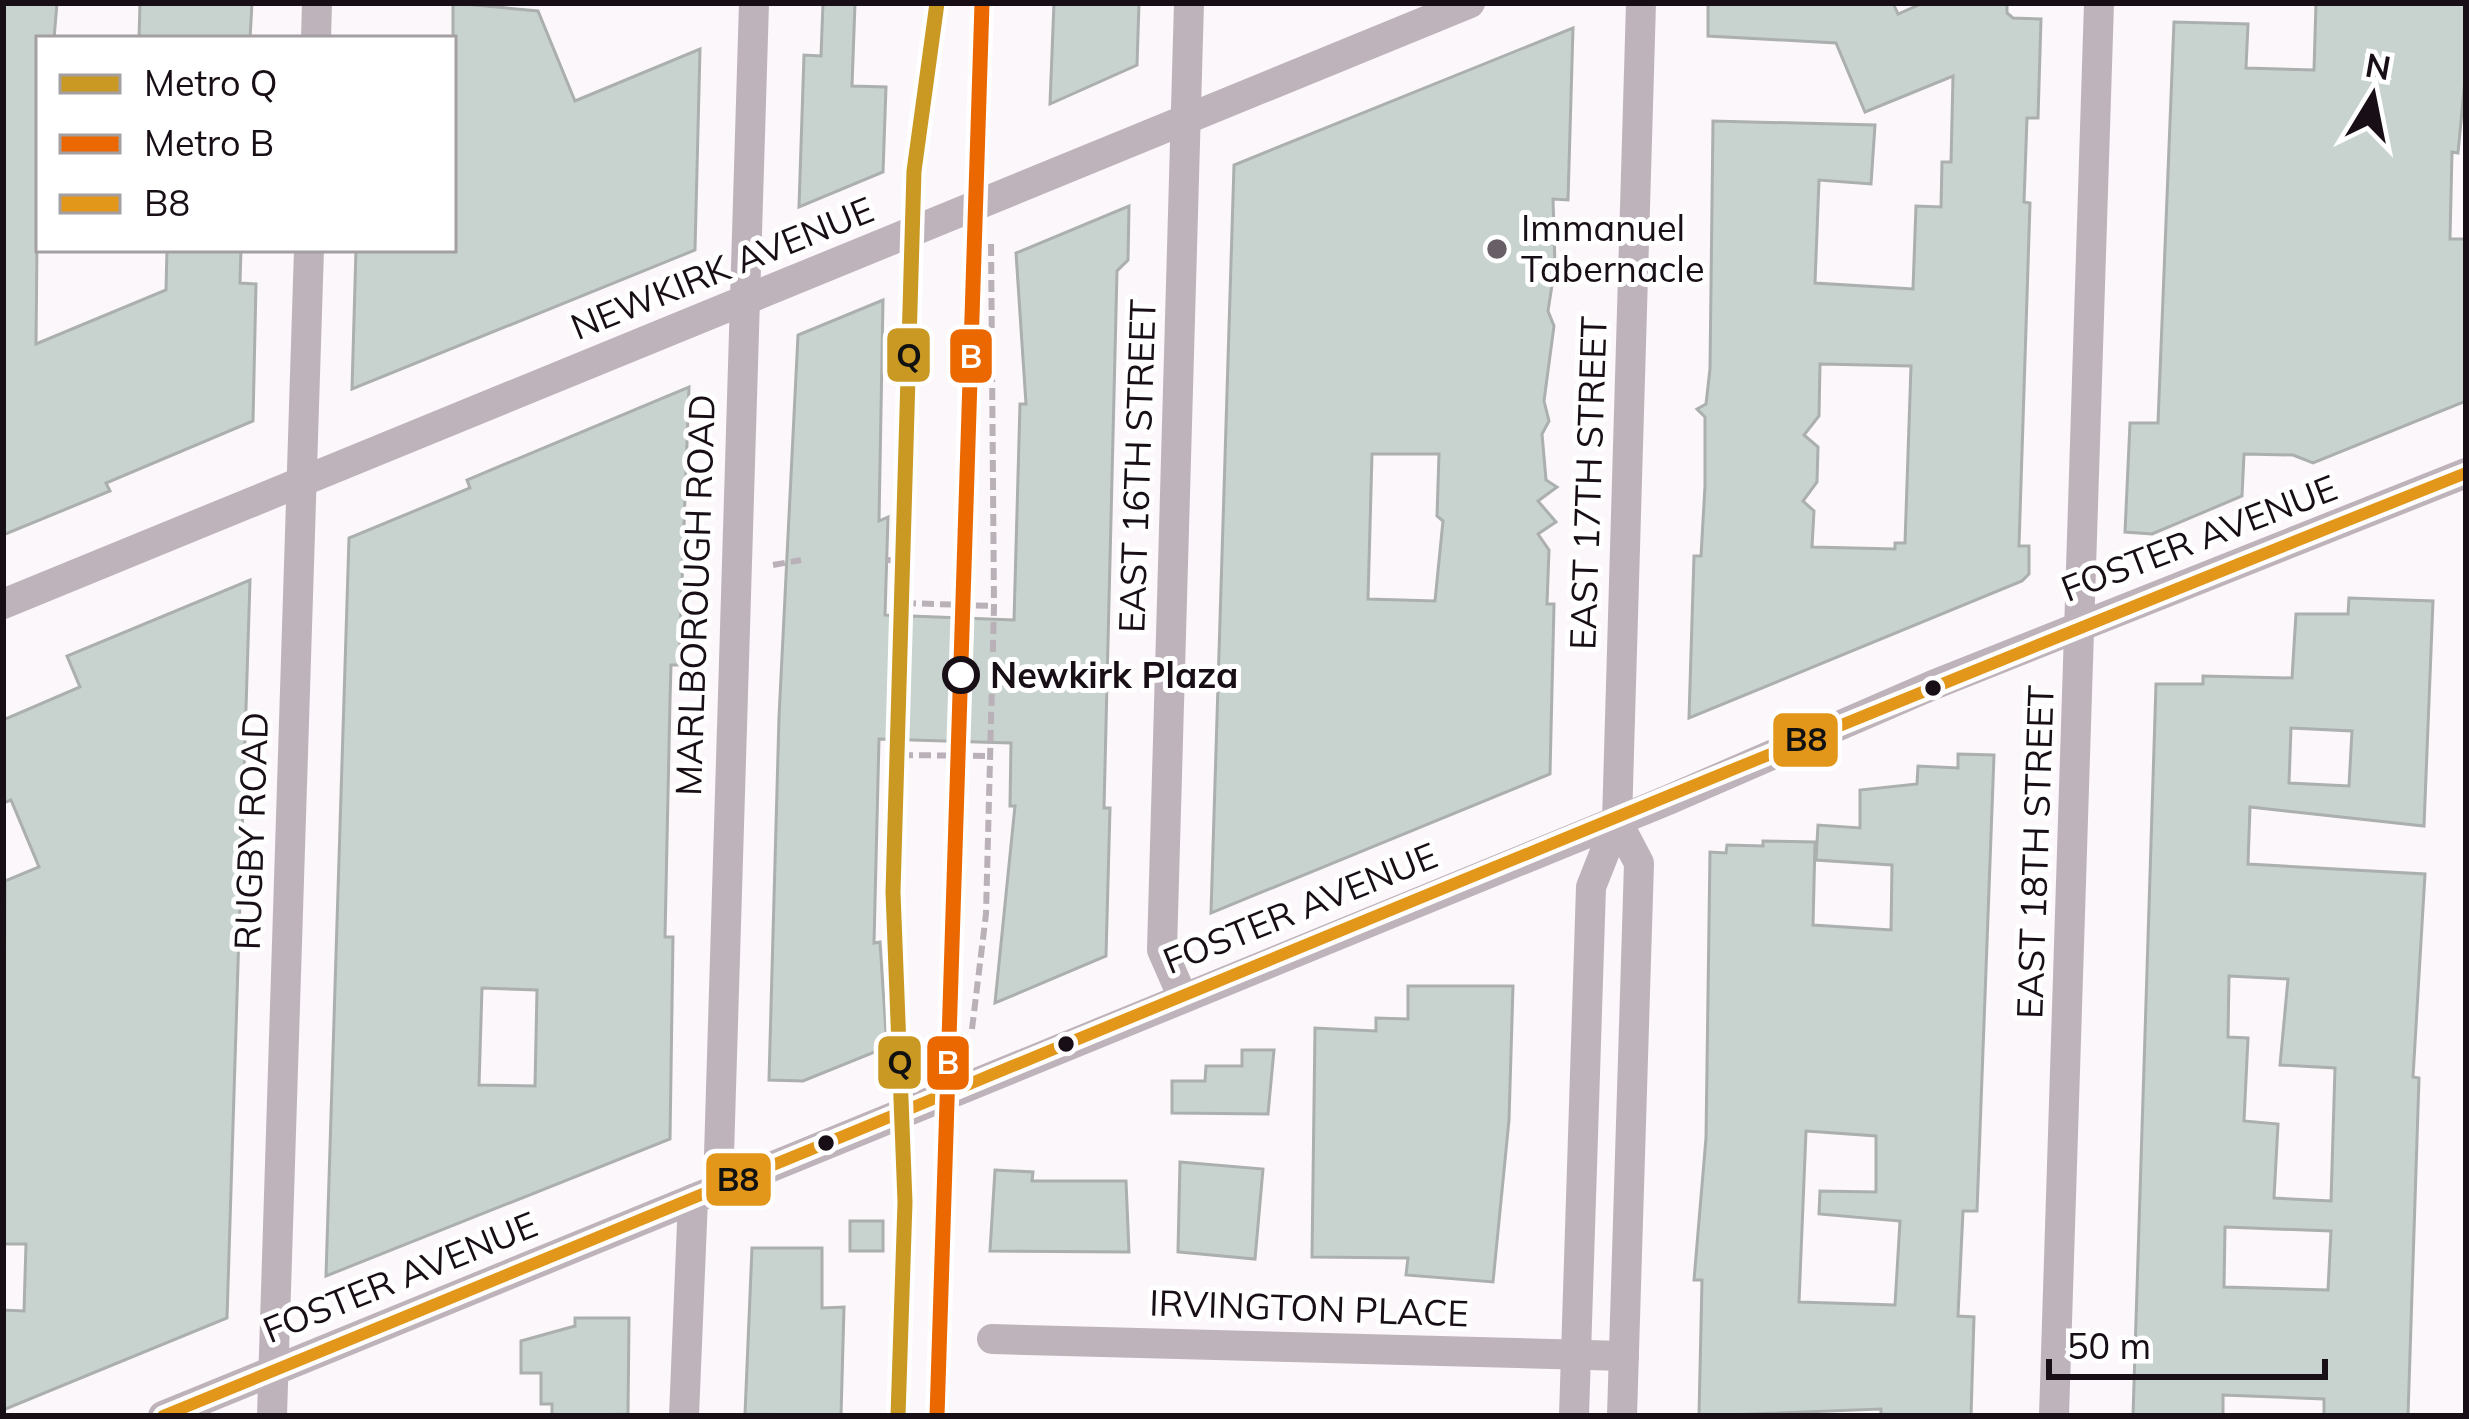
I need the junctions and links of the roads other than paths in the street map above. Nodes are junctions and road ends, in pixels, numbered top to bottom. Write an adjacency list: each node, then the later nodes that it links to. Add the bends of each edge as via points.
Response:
1 (317, 3): 7 (street)
2 (754, 3): 10 (street, MARLBOROUGH ROAD)
3 (1189, 3): 8 (street, EAST 16TH STREET)
4 (1470, 3): 8 (street, NEWKIRK AVENUE)
5 (1641, 3): 15 (street, EAST 17TH STREET)
6 (2099, 3): 14 (street, EAST 18TH STREET)
7 (316, 36)
8 (1186, 121): 10 (street, NEWKIRK AVENUE); 16 (street, EAST 16TH STREET, via 1162,950)
9 (309, 252): 12 (street, RUGBY ROAD)
10 (744, 301): 12 (street, NEWKIRK AVENUE); 17 (street, MARLBOROUGH ROAD)
11 (2466, 473): 14 (street, FOSTER AVENUE)
12 (301, 482): 13 (street, NEWKIRK AVENUE); 21 (street, RUGBY ROAD)
13 (3, 604)
14 (2081, 626): 15 (street, FOSTER AVENUE); 27 (street, EAST 18TH STREET)
15 (1617, 821): 16 (street, FOSTER AVENUE); 19 (street, EAST 17TH STREET, via 1591,887); 20 (street, EAST 17TH STREET, via 1639,862)
16 (1183, 998): 17 (street, FOSTER AVENUE)
17 (705, 1194): 21 (street, FOSTER AVENUE); 24 (street, MARLBOROUGH ROAD)
18 (992, 1339): 19 (street, IRVINGTON PLACE)
19 (1576, 1354): 20 (street, IRVINGTON PLACE); 25 (street, EAST 17TH STREET)
20 (1624, 1356): 26 (street, EAST 17TH STREET)
21 (274, 1371): 22 (street, FOSTER AVENUE); 23 (street, RUGBY ROAD)
22 (163, 1416)
23 (272, 1416)
24 (684, 1416)
25 (1574, 1416)
26 (1622, 1416)
27 (2054, 1416)

